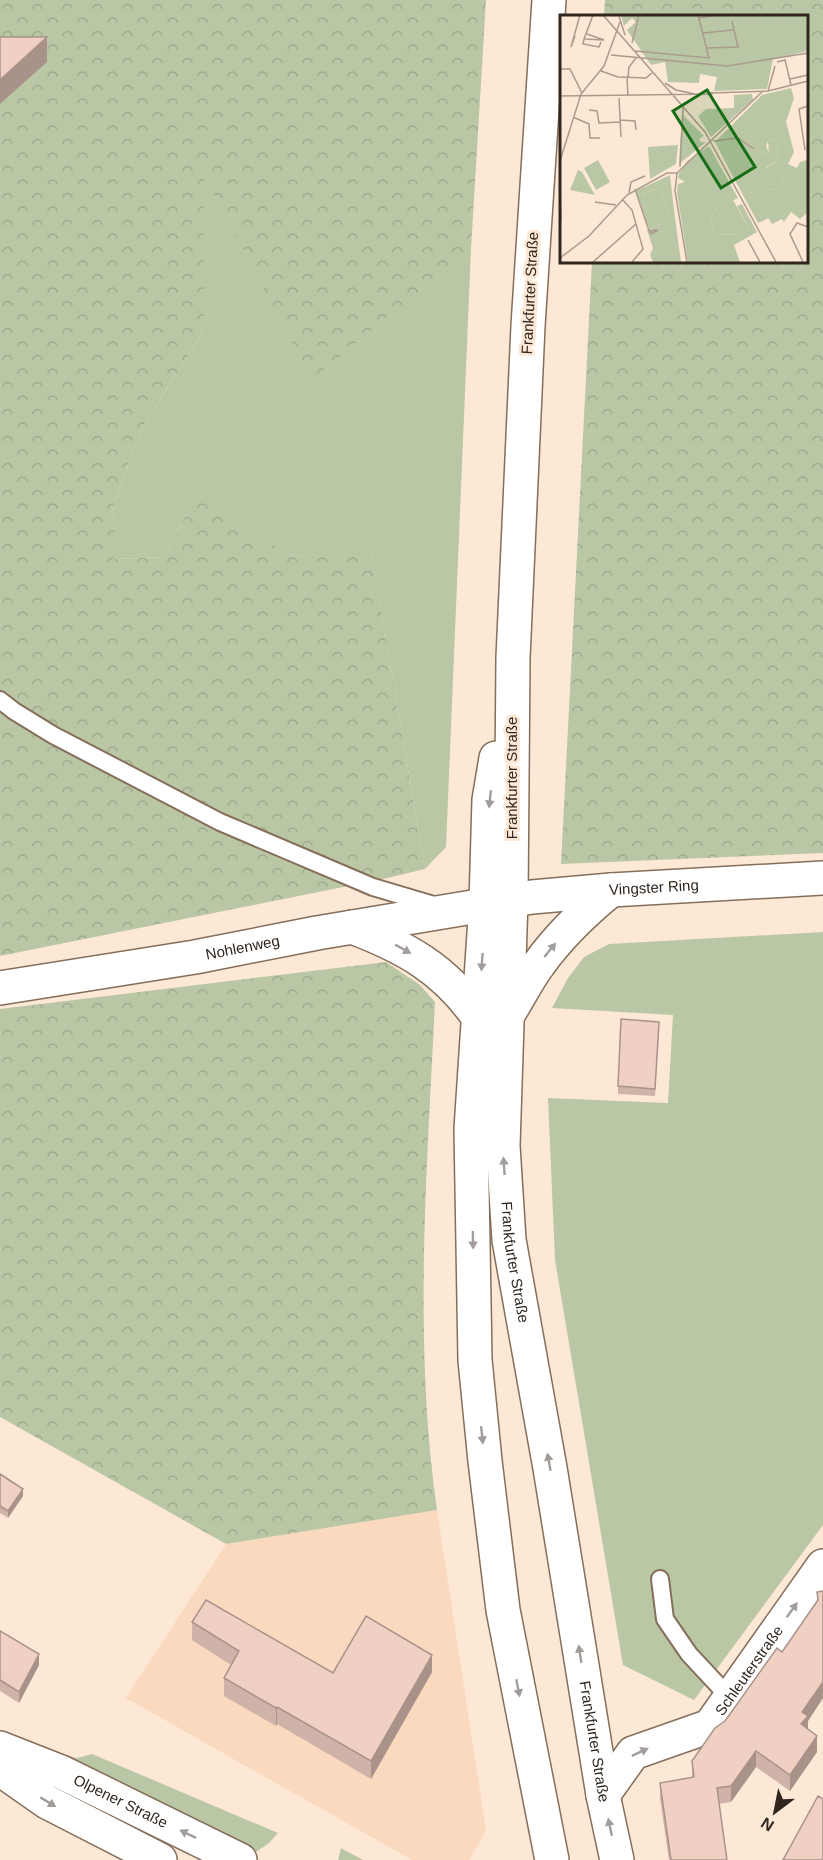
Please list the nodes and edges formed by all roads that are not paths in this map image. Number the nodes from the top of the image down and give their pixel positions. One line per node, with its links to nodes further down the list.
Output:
1 (549, 0): 5 (main road, Frankfurter Straße)
2 (0, 700): 6 (lane)
3 (823, 878): 4 (main road, Vingster Ring)
4 (611, 890): 5 (main road, Vingster Ring); 9 (main road, one-way to 4)
5 (498, 902): 6 (main road, Nohlenweg); 9 (main road, Frankfurter Straße)
6 (449, 910): 7 (main road, Nohlenweg)
7 (352, 927): 8 (main road, Nohlenweg); 9 (main road, one-way to 9)
8 (0, 988)
9 (493, 1016): 15 (main road, Frankfurter Straße, one-way to 9); 18 (main road, Frankfurter Straße, one-way to 18)
10 (823, 1566): 12 (main road, Schleuterstraße, one-way to 10)
11 (660, 1579): 12 (lane)
12 (730, 1698): 15 (main road, Schleuterstraße, one-way to 12)
13 (0, 1748): 17 (main road, Olpener Straße, one-way to 13)
14 (0, 1769): 16 (main road, one-way to 16)
15 (603, 1795): 19 (main road, Frankfurter Straße, one-way to 15)
16 (160, 1860)
17 (240, 1860)
18 (552, 1860)
19 (617, 1860)

